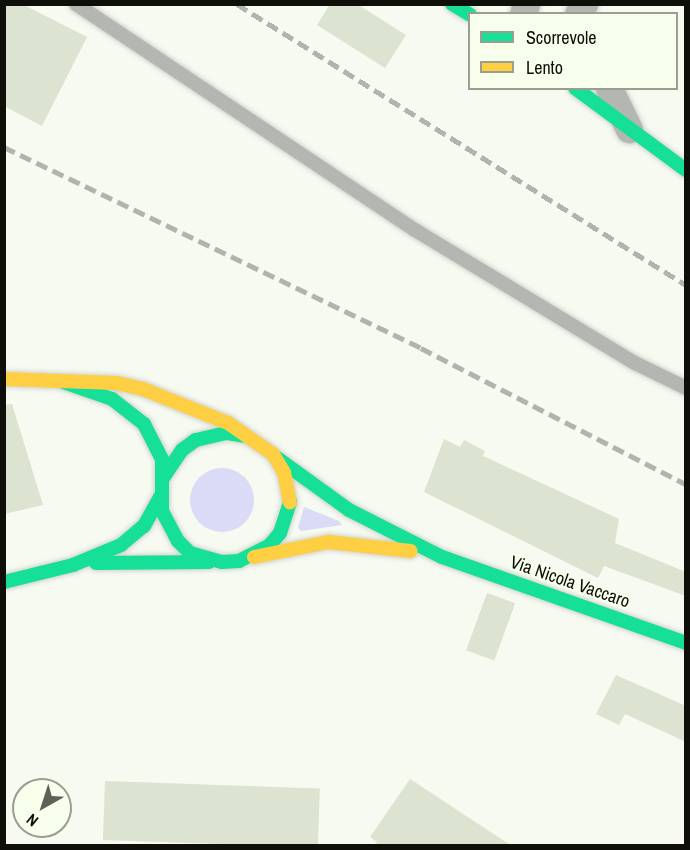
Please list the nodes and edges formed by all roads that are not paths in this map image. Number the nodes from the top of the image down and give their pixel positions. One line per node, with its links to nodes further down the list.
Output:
1 (76, 4): 10 (lane)
2 (452, 4): 3 (main road)
3 (468, 14)
4 (578, 90): 6 (main road)
5 (610, 90): 6 (street)
6 (629, 130): 7 (main road)
7 (686, 170)
8 (6, 378): 9 (main road)
9 (60, 381): 11 (main road); 13 (main road)
10 (686, 388)
11 (245, 436): 12 (main road); 13 (main road)
12 (273, 454): 15 (main road, Via Nicola Vaccaro); 16 (main road)
13 (163, 478): 14 (main road)
14 (161, 495): 17 (main road); 18 (main road)
15 (442, 557): 16 (main road, Via Nicola Vaccaro); 20 (main road, Via Nicola Vaccaro)
16 (239, 561): 17 (main road)
17 (222, 562): 18 (main road)
18 (73, 565): 19 (main road)
19 (4, 582)
20 (686, 643)

